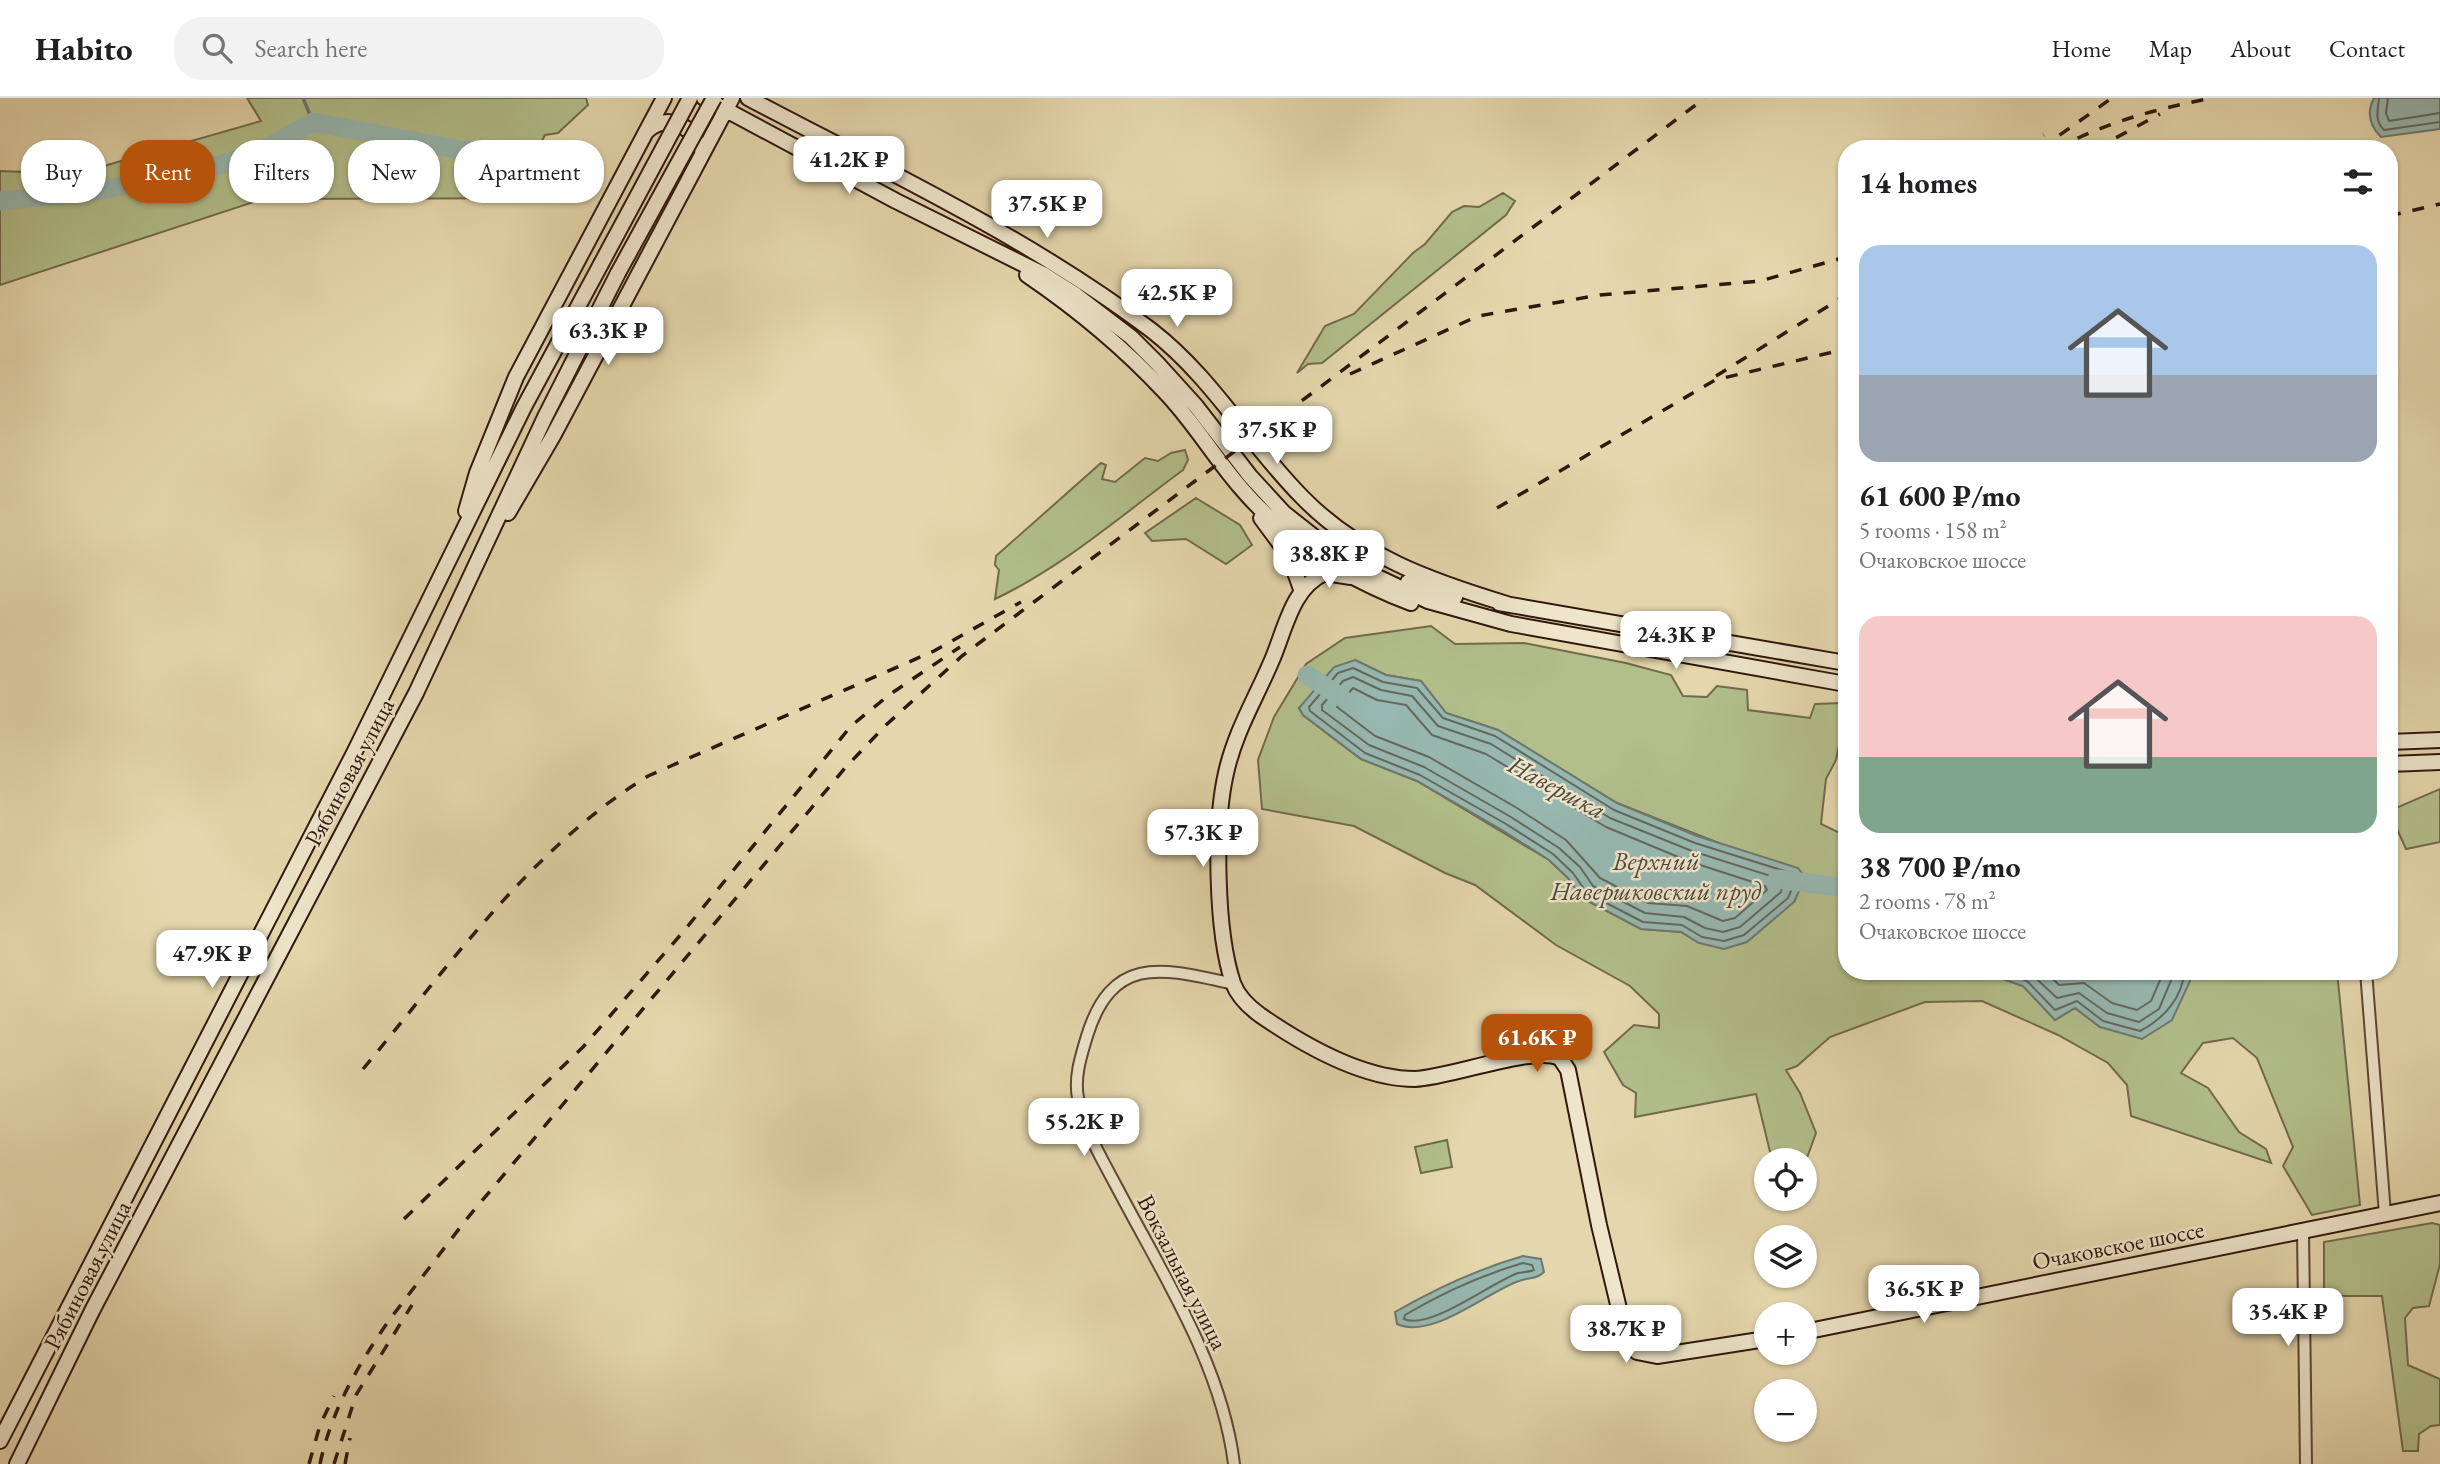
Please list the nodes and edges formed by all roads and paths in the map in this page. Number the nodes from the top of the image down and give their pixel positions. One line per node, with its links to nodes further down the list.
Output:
1 (664, 98): 7 (main road)
2 (690, 98): 12 (main road, Рябиновая улица, bridge)
3 (704, 98): 6 (main road)
4 (714, 98): 11 (main road, Рябиновая улица, bridge)
5 (748, 98): 16 (main road)
6 (729, 104): 8 (main road); 9 (main road)
7 (645, 133): 8 (main road); 12 (main road)
8 (696, 163): 11 (main road)
9 (932, 218): 10 (main road); 15 (main road)
10 (1224, 467): 13 (main road); 14 (main road)
11 (483, 549): 30 (main road, Рябиновая улица)
12 (453, 553): 29 (main road, Рябиновая улица)
13 (1351, 577): 14 (main road); 15 (main road)
14 (1301, 589): 23 (main road)
15 (1511, 624): 17 (main road)
16 (1838, 662)
17 (1838, 683)
18 (2440, 740): 19 (main road)
19 (2398, 742)
20 (2440, 762): 21 (main road)
21 (2398, 764)
22 (2367, 980): 25 (street)
23 (1234, 984): 28 (main road); 31 (street, Вокзальная улица)
24 (2440, 1203): 25 (main road, Очаковское шоссе)
25 (2385, 1214): 26 (main road, Очаковское шоссе)
26 (2303, 1231): 27 (main road, Очаковское шоссе); 32 (street)
27 (1817, 1329)
28 (1754, 1341)
29 (0, 1441)
30 (17, 1464)
31 (1234, 1464)
32 (2306, 1464)

